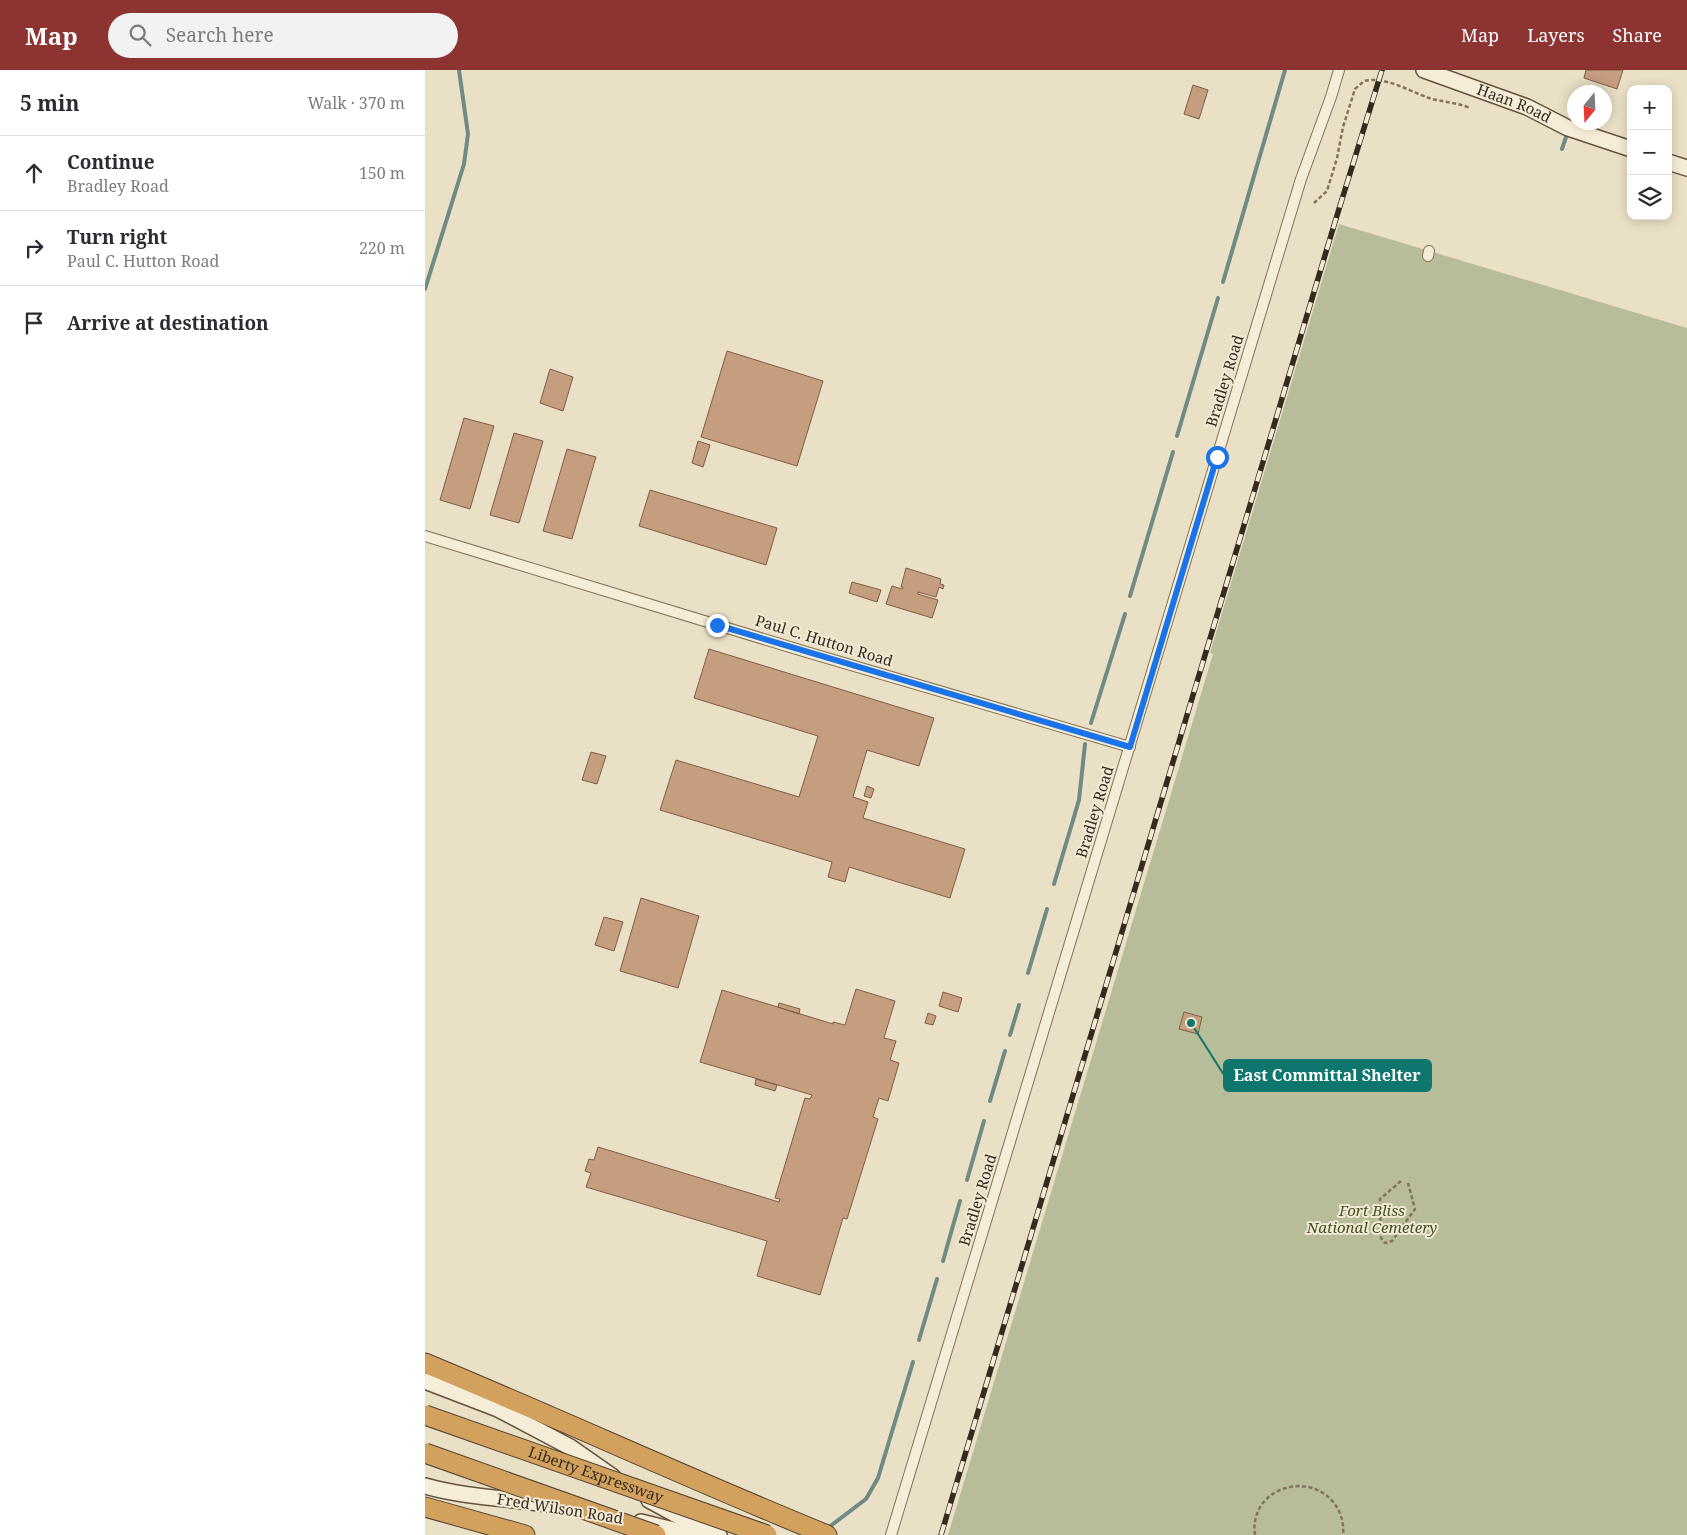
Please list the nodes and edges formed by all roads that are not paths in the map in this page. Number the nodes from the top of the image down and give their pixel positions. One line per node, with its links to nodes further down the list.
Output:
1 (1339, 70): 7 (street, Bradley Road)
2 (1424, 70): 3 (main road, Haan Road)
3 (1627, 148)
4 (1672, 163): 5 (main road)
5 (1687, 168)
6 (425, 536): 7 (street, Paul C. Hutton Road)
7 (1130, 747): 20 (street, Bradley Road)
8 (425, 1364): 19 (highway)
9 (425, 1381): 17 (main road, Fred Wilson Road)
10 (425, 1415): 18 (highway, Liberty Expressway, bridge)
11 (425, 1453): 15 (highway, bridge)
12 (425, 1486): 16 (main road, Fred Wilson Road)
13 (425, 1507): 14 (highway)
14 (525, 1535)
15 (656, 1535)
16 (694, 1535)
17 (719, 1535)
18 (767, 1535)
19 (827, 1535)
20 (891, 1535)

